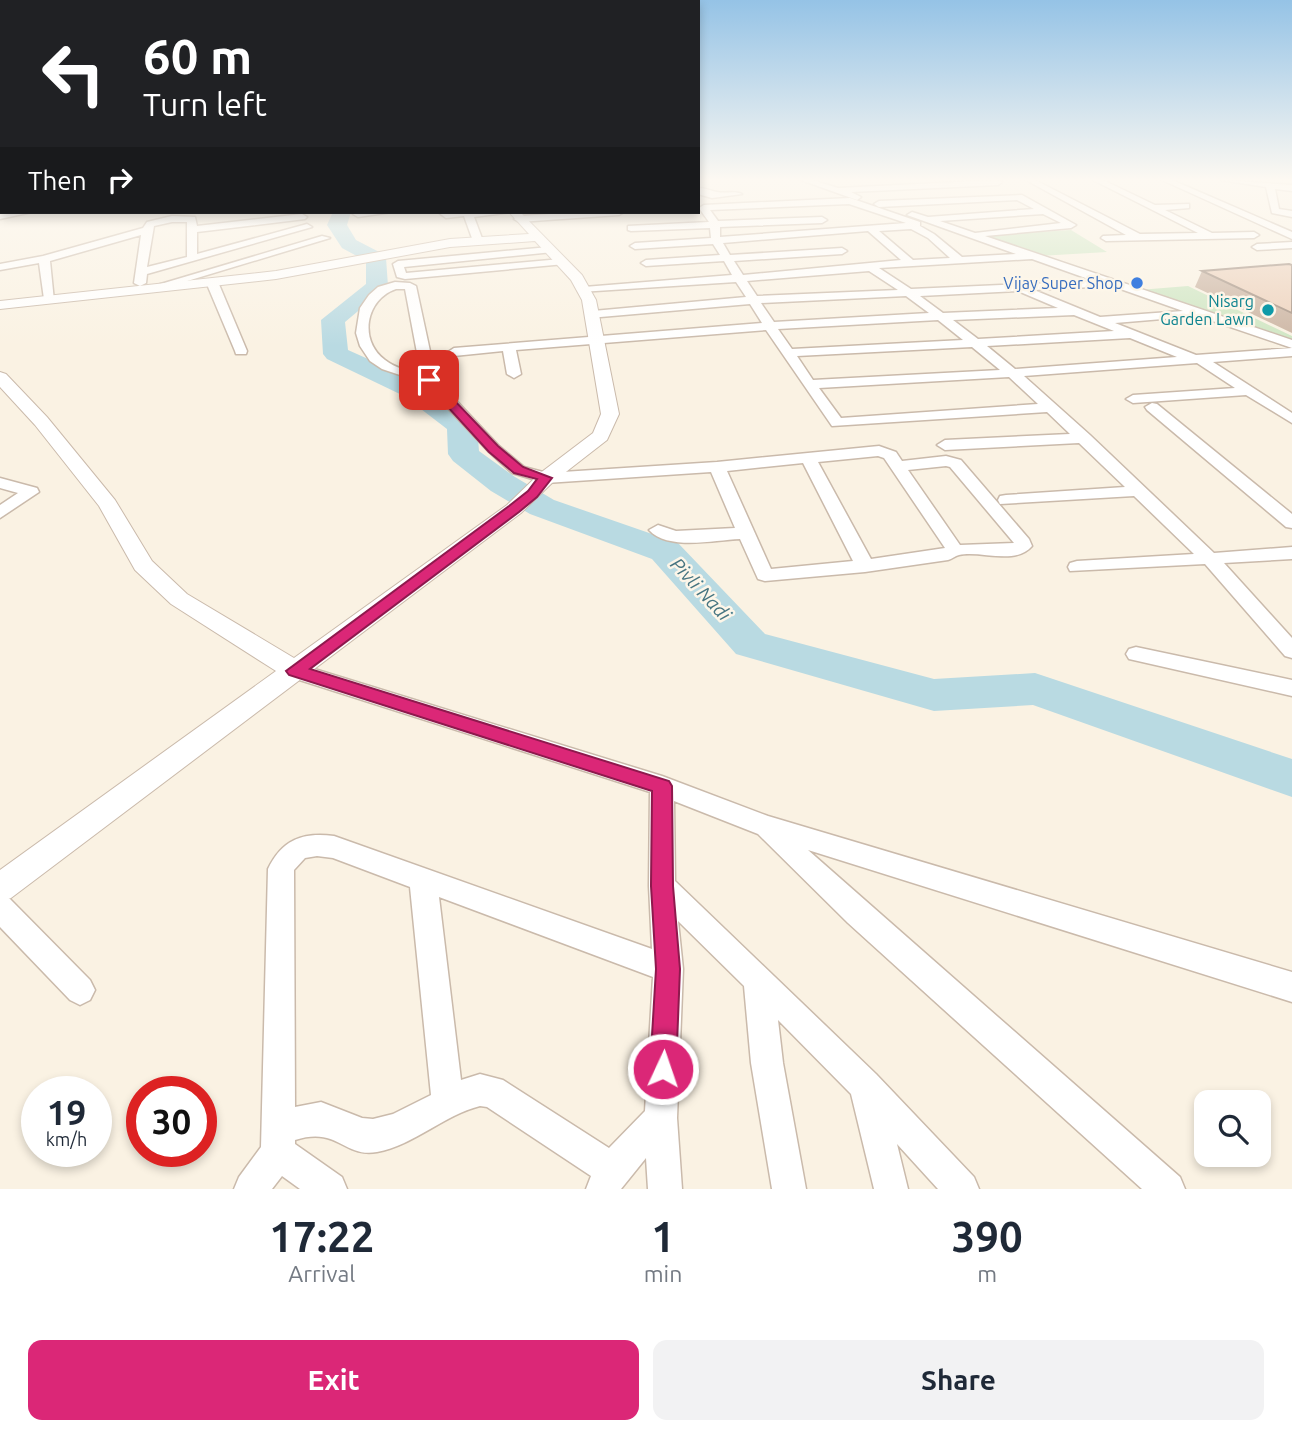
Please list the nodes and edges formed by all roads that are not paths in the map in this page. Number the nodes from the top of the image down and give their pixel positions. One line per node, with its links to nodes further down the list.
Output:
1 (194, 235): 30 (street)
2 (238, 235): 21 (street)
3 (266, 235): 21 (street)
4 (478, 235): 20 (street)
5 (715, 235): 19 (street)
6 (770, 235): 19 (street)
7 (828, 235): 26 (street)
8 (878, 235): 33 (street)
9 (931, 235): 31 (street)
10 (972, 235): 28 (street)
11 (1135, 235): 16 (street)
12 (1232, 235): 14 (street)
13 (146, 236): 35 (street); 38 (street)
14 (1209, 236): 16 (street)
15 (536, 237): 20 (street); 25 (street)
16 (1138, 237): 18 (street)
17 (325, 238): 27 (street)
18 (1106, 238)
19 (715, 239): 23 (street); 29 (street)
20 (478, 241): 40 (street)
21 (239, 245): 27 (street); 30 (street)
22 (1292, 245): 24 (street)
23 (635, 246)
24 (1257, 247)
25 (549, 250): 32 (street); 32 (street)
26 (842, 251): 29 (street); 37 (street)
27 (264, 255): 42 (street)
28 (1034, 256): 31 (street); 41 (street)
29 (728, 257): 34 (street); 39 (street)
30 (192, 258): 38 (street)
31 (958, 259): 33 (street)
32 (561, 262): 45 (street)
33 (909, 262): 37 (street)
34 (646, 263)
35 (46, 264): 36 (street); 47 (street)
36 (0, 267)
37 (870, 268): 39 (street); 46 (street)
38 (142, 272): 43 (street)
39 (741, 278): 45 (street); 48 (street)
40 (212, 282): 42 (street); 61 (street)
41 (1114, 284): 44 (street); 51 (street)
42 (160, 286): 43 (street)
43 (140, 288): 47 (street)
44 (1022, 289): 46 (street); 50 (street)
45 (584, 290): 52 (street)
46 (908, 292): 48 (street); 53 (street)
47 (50, 299): 49 (street)
48 (752, 300): 52 (street); 55 (street)
49 (0, 304)
50 (1075, 311): 53 (street); 54 (street)
51 (1201, 313): 54 (street); 59 (street)
52 (593, 315): 57 (street)
53 (940, 316): 55 (street); 58 (street)
54 (1097, 320): 56 (street)
55 (772, 326): 57 (street); 64 (street)
56 (1132, 334): 58 (street); 65 (street)
57 (594, 338): 60 (street); 82 (street)
58 (974, 341): 64 (street); 67 (street)
59 (1292, 344)
60 (509, 346): 62 (street); 68 (street)
61 (241, 351)
62 (454, 352)
63 (1292, 352): 65 (street)
64 (789, 353): 71 (street)
65 (1201, 361): 66 (street); 67 (street); 72 (street)
66 (1098, 372)
67 (1014, 373): 71 (street); 74 (street)
68 (514, 374)
69 (0, 377): 97 (street)
70 (429, 380): 70 (street); 82 (street)
71 (809, 384): 74 (street)
72 (1249, 391): 73 (street); 76 (street)
73 (1133, 399)
74 (1050, 407): 77 (street)
75 (1152, 407): 87 (street)
76 (1292, 419)
77 (1085, 438): 78 (street); 84 (street)
78 (945, 445)
79 (808, 458): 80 (street); 81 (street); 93 (street)
80 (897, 466): 90 (street); 90 (street)
81 (717, 467): 82 (street); 89 (street)
82 (546, 478): 97 (street)
83 (0, 482): 86 (street)
84 (1141, 491): 85 (street); 92 (street)
85 (1006, 499)
86 (0, 513)
87 (1292, 523)
88 (658, 530): 89 (street)
89 (746, 533): 93 (street)
90 (955, 550): 93 (street)
91 (1292, 553): 92 (street)
92 (1210, 560): 94 (street); 95 (street)
93 (865, 566)
94 (1077, 567)
95 (1292, 652)
96 (1136, 654): 98 (street)
97 (295, 671): 99 (street); 103 (street)
98 (1292, 688)
99 (662, 786): 100 (street); 102 (street)
100 (765, 827): 107 (street); 120 (street)
101 (423, 880): 105 (street); 110 (street); 112 (street)
102 (662, 886): 105 (street); 106 (street)
103 (0, 888)
104 (0, 908): 108 (street)
105 (668, 969): 111 (street)
106 (758, 979): 109 (street); 117 (street)
107 (1292, 987)
108 (80, 990)
109 (864, 1085): 118 (street); 119 (street)
110 (448, 1103): 112 (street); 113 (street)
111 (661, 1118): 113 (street); 116 (street)
112 (279, 1141): 114 (street); 115 (street)
113 (607, 1179)
114 (251, 1189)
115 (330, 1189)
116 (664, 1189)
117 (789, 1189)
118 (891, 1189)
119 (962, 1189)
120 (1168, 1189)

